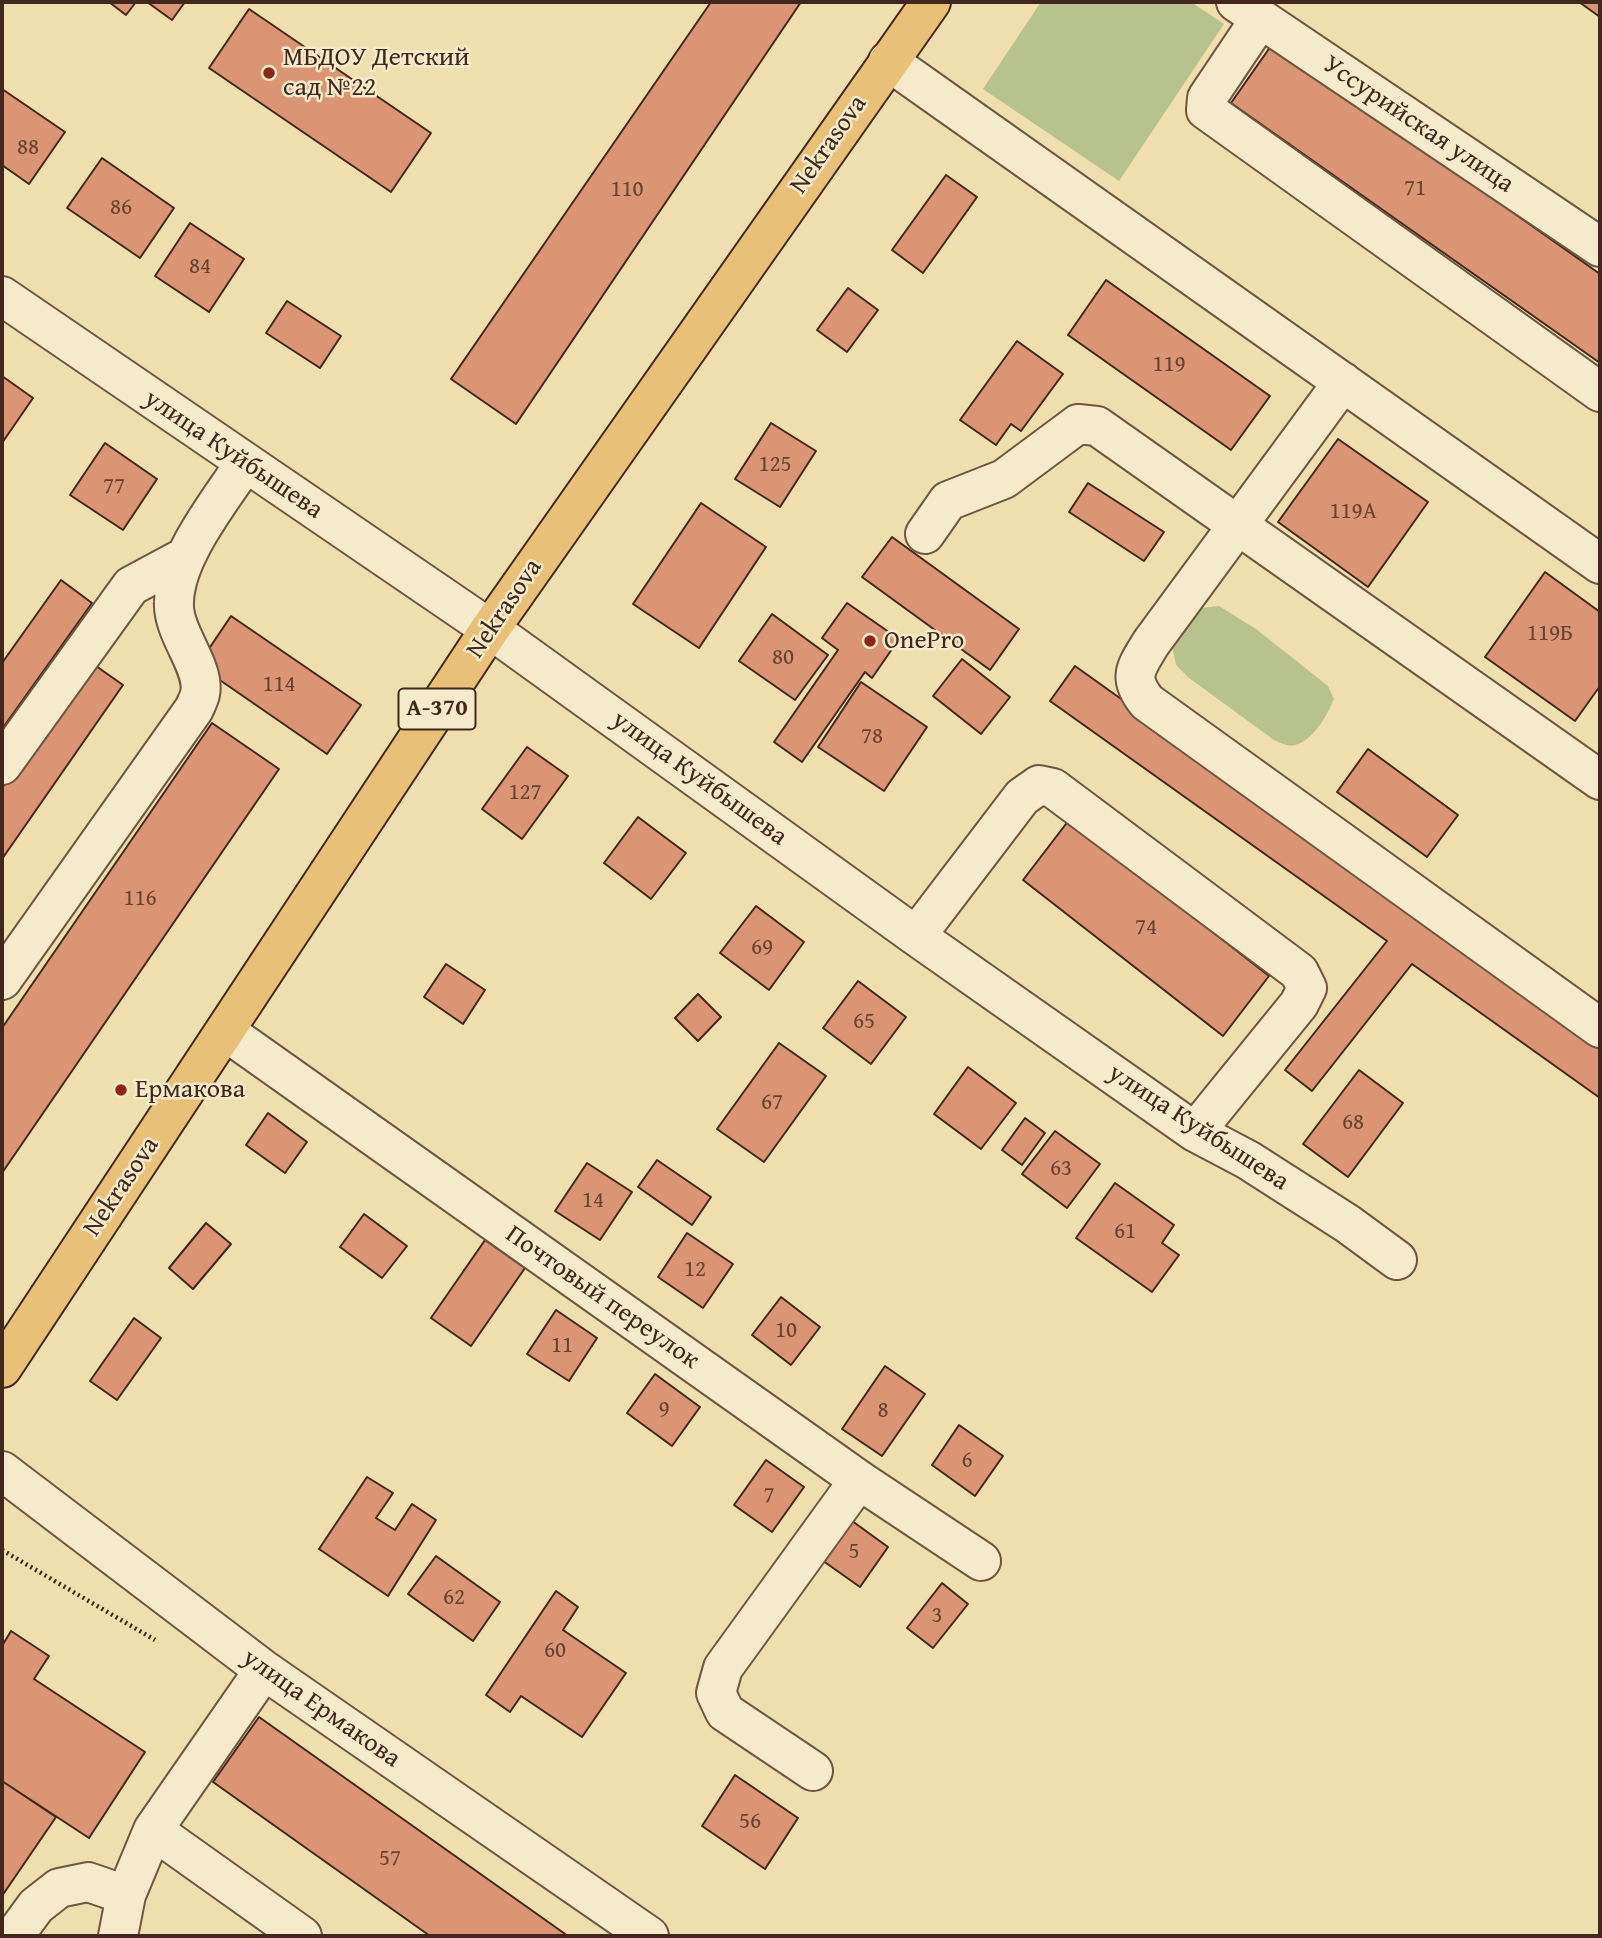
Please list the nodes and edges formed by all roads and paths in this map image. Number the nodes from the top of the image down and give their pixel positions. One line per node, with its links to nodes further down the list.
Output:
1 (930, 2): 3 (main road, Nekrasova / А-370)
2 (1248, 10): 4 (street, Уссурийская улица); 7 (street)
3 (888, 61): 6 (street); 13 (main road, Nekrasova / А-370)
4 (1600, 247)
5 (2, 296): 8 (street, улица Куйбышева)
6 (1343, 383): 9 (street); 12 (street)
7 (1600, 392)
8 (245, 463): 11 (street); 13 (street, улица Куйбышева)
9 (1238, 525): 10 (street); 15 (street); 18 (street)
10 (925, 534)
11 (184, 557): 14 (street); 17 (street)
12 (1600, 564)
13 (490, 629): 16 (street, улица Куйбышева); 19 (main road, Nekrasova / А-370)
14 (2, 765)
15 (1600, 780)
16 (916, 936): 20 (street, улица Куйбышева); 20 (street)
17 (2, 980)
18 (1600, 1028)
19 (225, 1031): 22 (main road, Nekrasova / А-370); 24 (street, Почтовый переулок)
20 (1195, 1132): 21 (street, улица Куйбышева)
21 (1396, 1260)
22 (2, 1367)
23 (2, 1471): 26 (street, улица Ермакова)
24 (859, 1480): 25 (street, Почтовый переулок); 27 (street)
25 (981, 1561)
26 (264, 1670): 28 (street); 33 (street, улица Ермакова)
27 (813, 1771)
28 (153, 1830): 29 (street); 32 (street)
29 (127, 1895): 30 (street); 31 (street)
30 (14, 1936)
31 (118, 1936)
32 (302, 1936)
33 (649, 1936)

